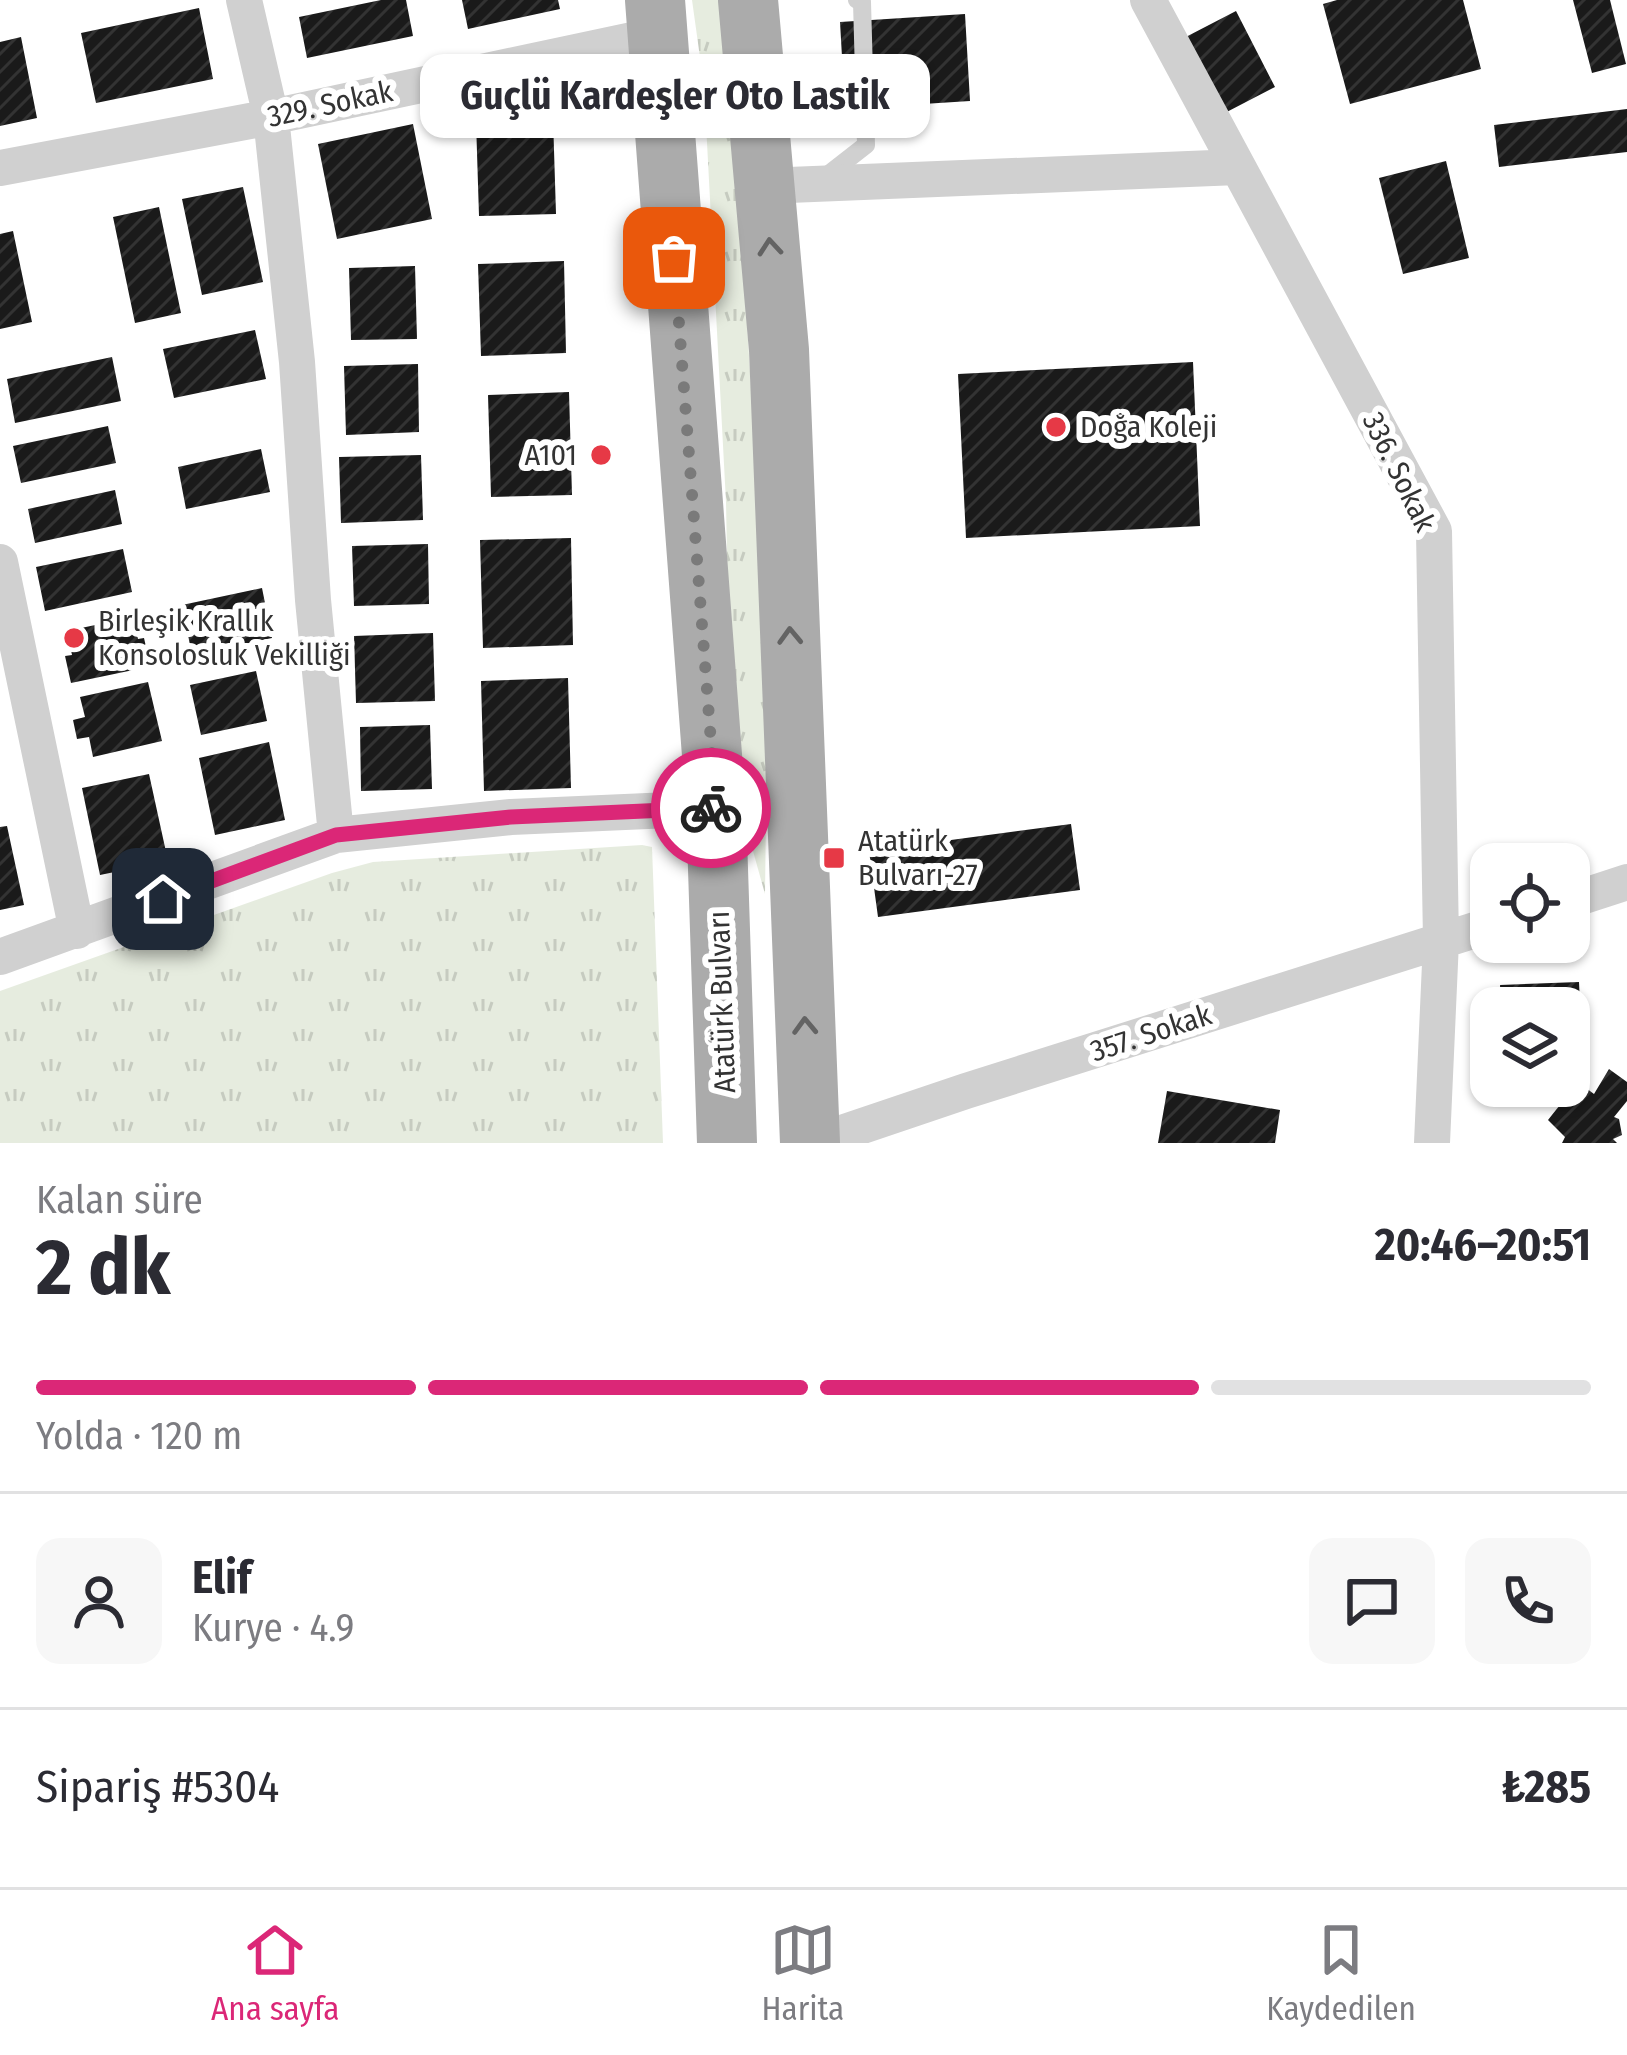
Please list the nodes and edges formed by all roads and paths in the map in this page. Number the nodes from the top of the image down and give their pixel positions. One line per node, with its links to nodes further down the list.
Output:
1 (244, 0): 6 (street)
2 (748, 0): 9 (main road)
3 (857, 0): 9 (lane)
4 (1148, 0): 7 (street, 336. Sokak)
5 (657, 17): 6 (street, 329. Sokak); 11 (main road, Atatürk Bulvarı)
6 (272, 117): 8 (street, 329. Sokak); 12 (street)
7 (1238, 167): 9 (street); 17 (street, 336. Sokak)
8 (0, 168)
9 (791, 185): 21 (main road, one-way to 9)
10 (0, 562): 15 (street)
11 (716, 808): 12 (street); 19 (main road, Atatürk Bulvarı); 20 (main road)
12 (336, 835): 15 (street)
13 (1627, 882): 14 (street)
14 (1590, 894)
15 (76, 931): 18 (street)
16 (1470, 932): 17 (street, 357. Sokak)
17 (1442, 941): 21 (street, 357. Sokak); 22 (street, 336. Sokak)
18 (0, 957)
19 (727, 1143)
20 (770, 1143)
21 (811, 1143)
22 (1432, 1143)

